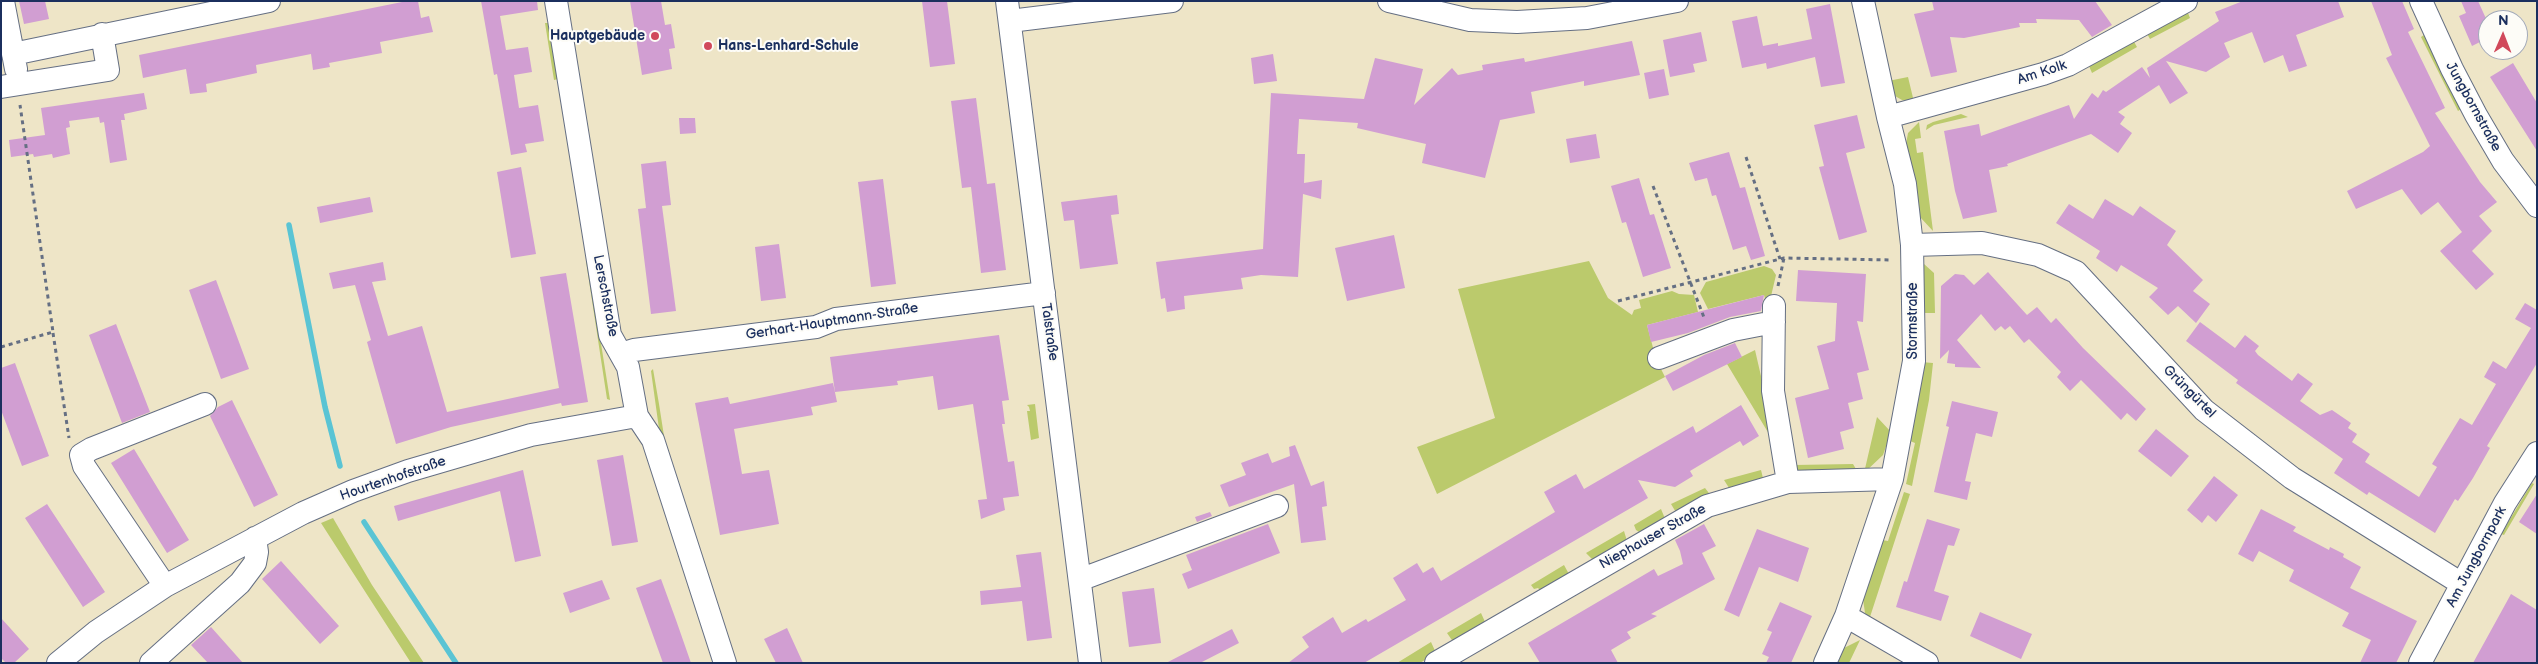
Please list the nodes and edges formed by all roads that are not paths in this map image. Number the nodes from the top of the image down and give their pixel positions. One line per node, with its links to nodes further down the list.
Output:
1 (3, 1): 15 (street)
2 (269, 1): 14 (street)
3 (556, 1): 21 (street, Lerschstraße)
4 (1172, 1): 10 (street)
5 (1390, 1): 11 (street)
6 (1677, 1): 12 (street)
7 (1863, 1): 17 (street, Stormstraße)
8 (2186, 1): 17 (street, Am Kolk)
9 (2421, 1): 18 (street, Jungbornstraße)
10 (1124, 4): 13 (street)
11 (1454, 9): 12 (street)
12 (1585, 10)
13 (1008, 11): 20 (street, Talstraße)
14 (102, 34): 15 (street); 16 (street)
15 (14, 54): 16 (street)
16 (10, 86)
17 (1888, 117): 19 (street, Stormstraße)
18 (2537, 206)
19 (1912, 253): 26 (street, Stormstraße); 31 (street, Grüngürtel)
20 (1044, 293): 21 (street, Gerhart-Hauptmann-Straße); 30 (street, Talstraße)
21 (621, 354): 24 (street, Lerschstraße)
22 (1659, 358): 27 (street)
23 (205, 404): 32 (street)
24 (637, 416): 29 (street, Hourtenhofstraße); 36 (street, Lerschstraße)
25 (2537, 453): 31 (street, Am Jungbornpark)
26 (1892, 479): 27 (street, Niephauser Straße); 33 (street, Stormstraße)
27 (1788, 482): 38 (street, Niephauser Straße)
28 (1277, 506): 30 (street)
29 (254, 538): 32 (street, Hourtenhofstraße); 35 (street)
30 (1082, 579): 37 (street, Talstraße)
31 (2462, 584): 41 (street, Am Jungbornpark)
32 (165, 586): 34 (street, Hourtenhofstraße)
33 (1846, 616): 39 (street, Stormstraße); 40 (street)
34 (58, 663)
35 (151, 663)
36 (725, 663)
37 (1090, 663)
38 (1436, 663)
39 (1825, 663)
40 (1927, 663)
41 (2420, 663)

